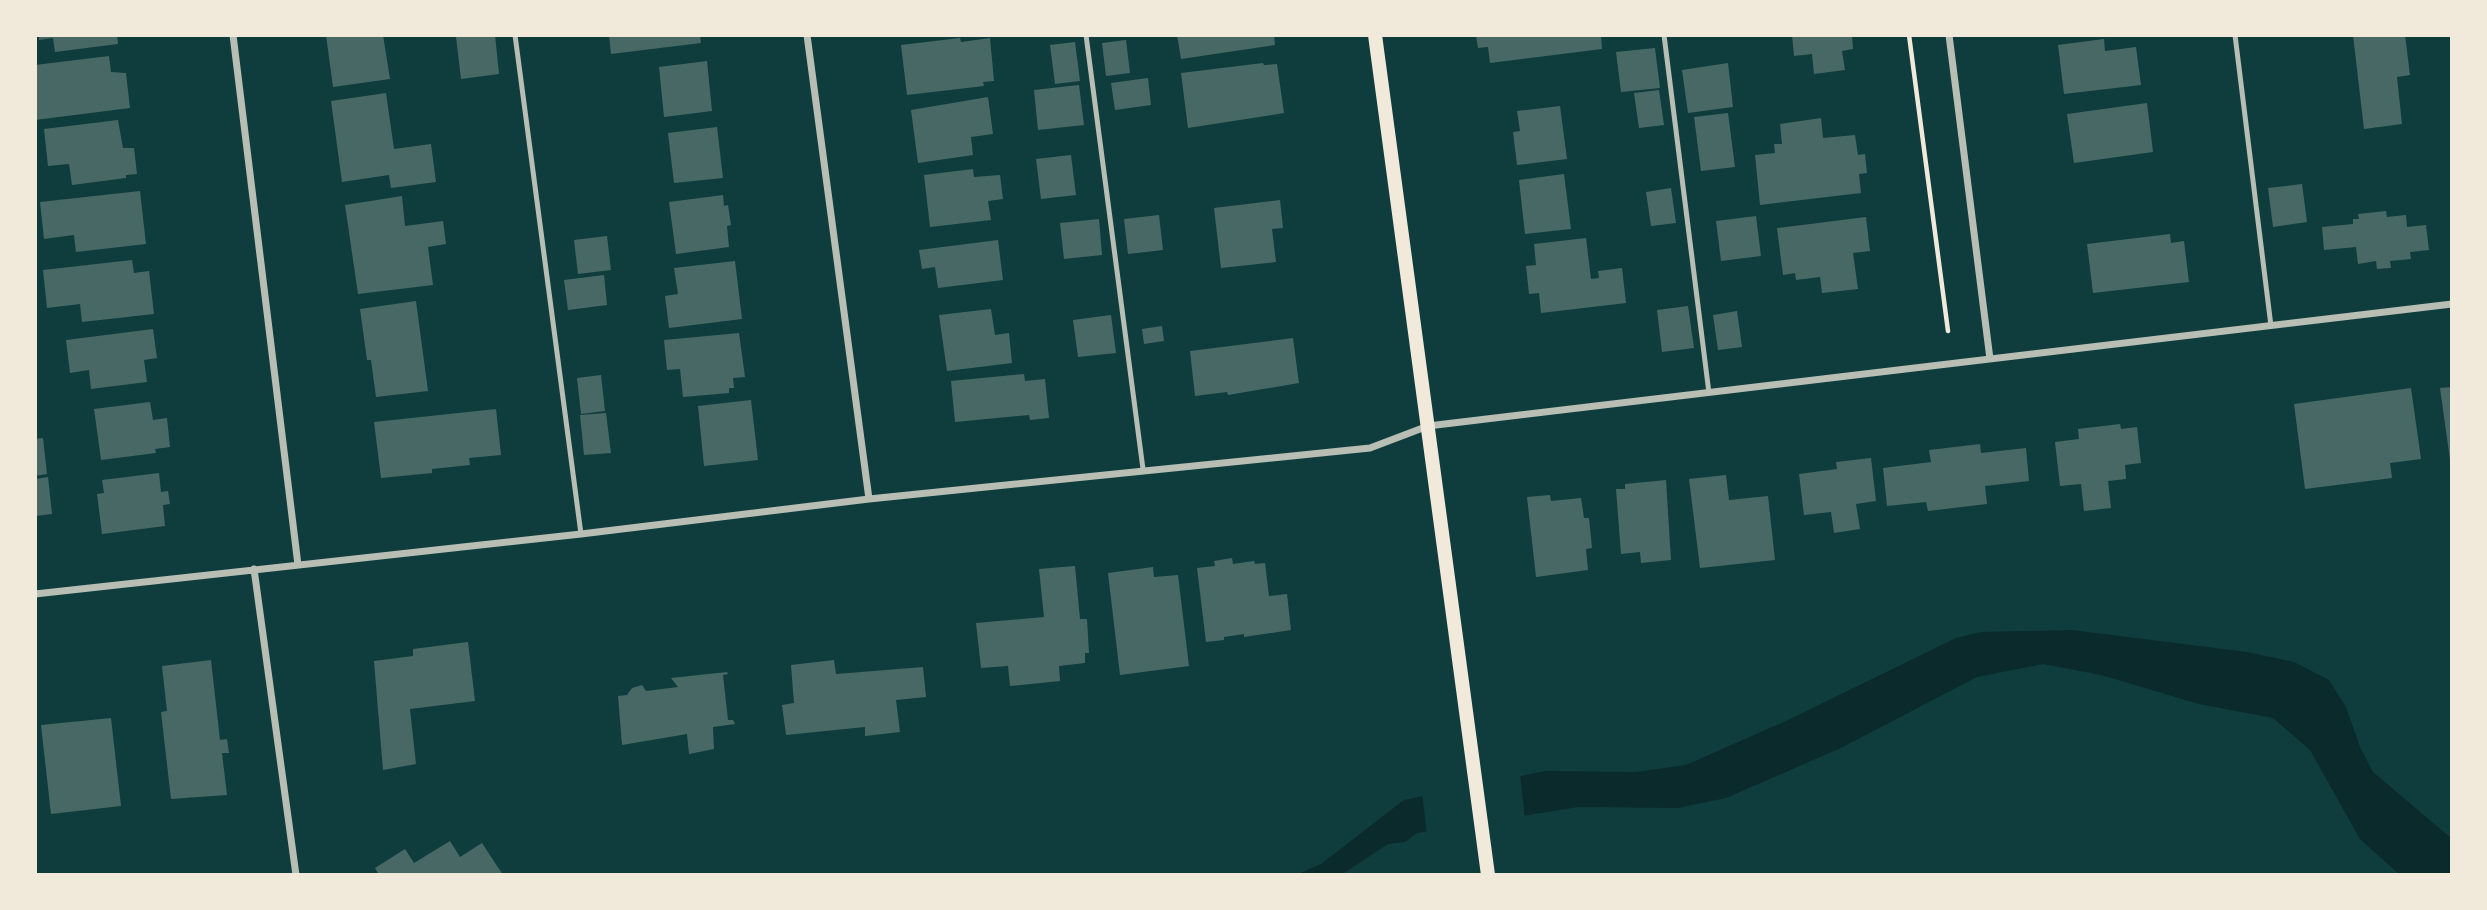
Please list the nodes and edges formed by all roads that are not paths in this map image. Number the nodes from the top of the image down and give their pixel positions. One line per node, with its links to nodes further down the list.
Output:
1 (233, 35): 17 (street)
2 (515, 35): 16 (lane)
3 (807, 35): 15 (street)
4 (1086, 35): 14 (lane)
5 (1376, 35): 13 (main road)
6 (1664, 35): 12 (lane)
7 (1949, 35): 11 (street)
8 (2235, 35): 10 (lane)
9 (2452, 304): 10 (street)
10 (2271, 326): 11 (street)
11 (1990, 359): 12 (street)
12 (1709, 393): 13 (street)
13 (1428, 426): 14 (street); 21 (main road)
14 (1143, 469): 15 (street)
15 (869, 499): 16 (street)
16 (581, 534): 17 (street)
17 (298, 565): 18 (street)
18 (254, 569): 19 (street); 20 (street)
19 (35, 594)
20 (296, 875)
21 (1488, 875)

